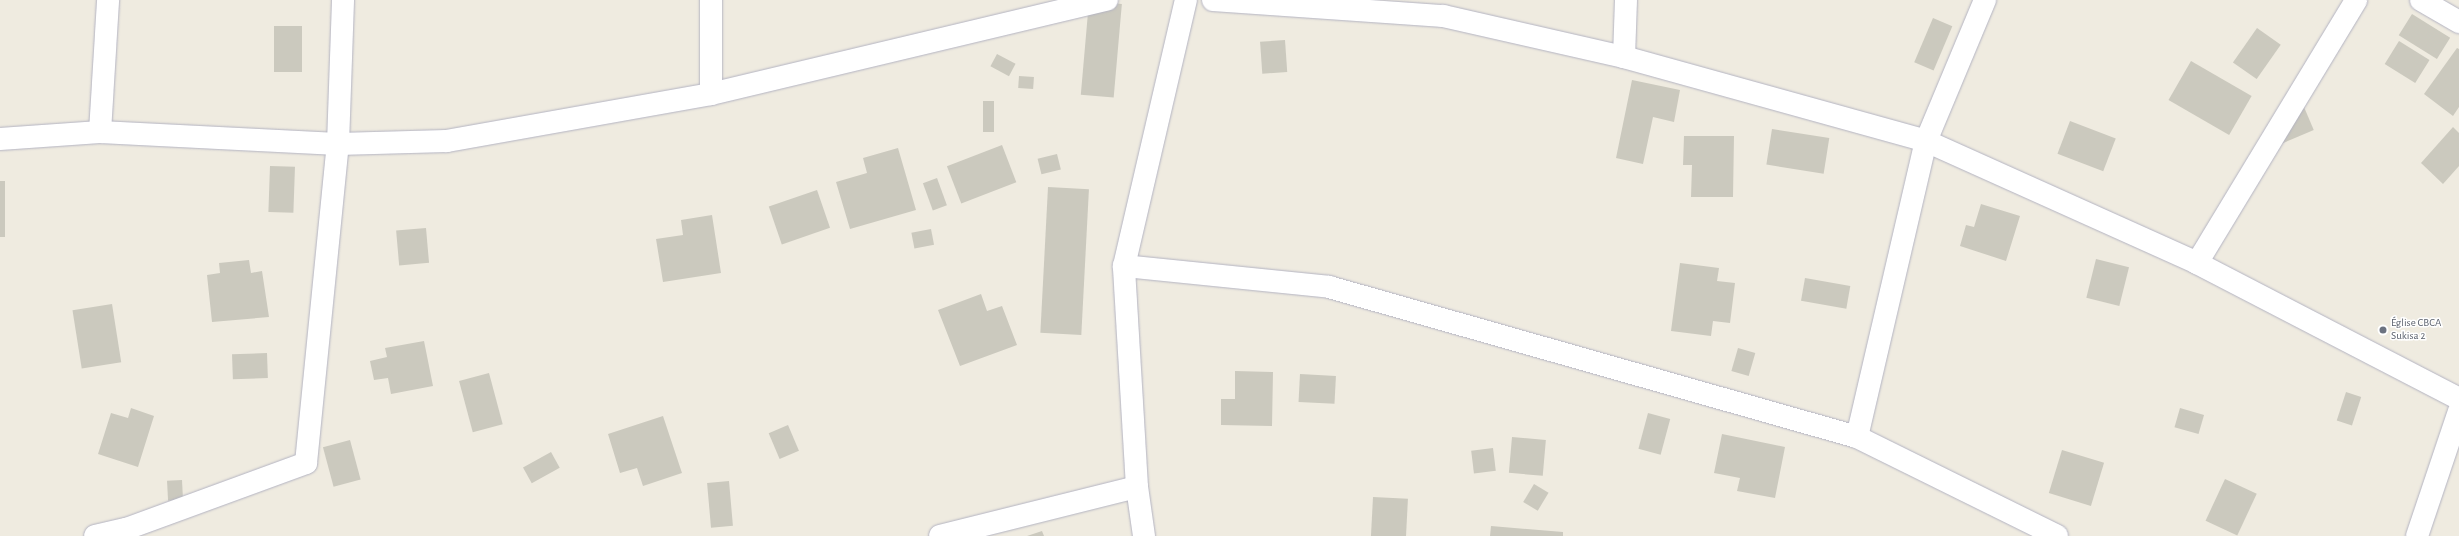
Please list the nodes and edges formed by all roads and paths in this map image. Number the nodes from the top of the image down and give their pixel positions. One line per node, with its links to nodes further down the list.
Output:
1 (108, 0): 14 (street)
2 (343, 0): 17 (street)
3 (711, 0): 13 (street)
4 (1107, 0): 13 (street)
5 (1186, 0): 19 (street)
6 (1213, 0): 12 (street)
7 (1626, 0): 12 (street)
8 (1985, 0): 16 (street)
9 (2356, 0): 18 (street)
10 (2421, 0): 11 (street)
11 (2459, 22)
12 (1624, 57): 16 (street)
13 (711, 94): 17 (street)
14 (100, 132): 15 (street); 17 (street)
15 (0, 139)
16 (1926, 141): 18 (street); 22 (street)
17 (338, 144): 24 (street)
18 (2197, 263): 20 (street)
19 (1124, 266): 22 (street); 23 (street)
20 (2459, 399)
21 (2459, 411): 28 (street)
22 (1857, 437): 27 (street)
23 (1136, 487): 25 (street); 26 (street)
24 (95, 536)
25 (940, 536)
26 (1144, 536)
27 (2057, 536)
28 (2417, 536)

